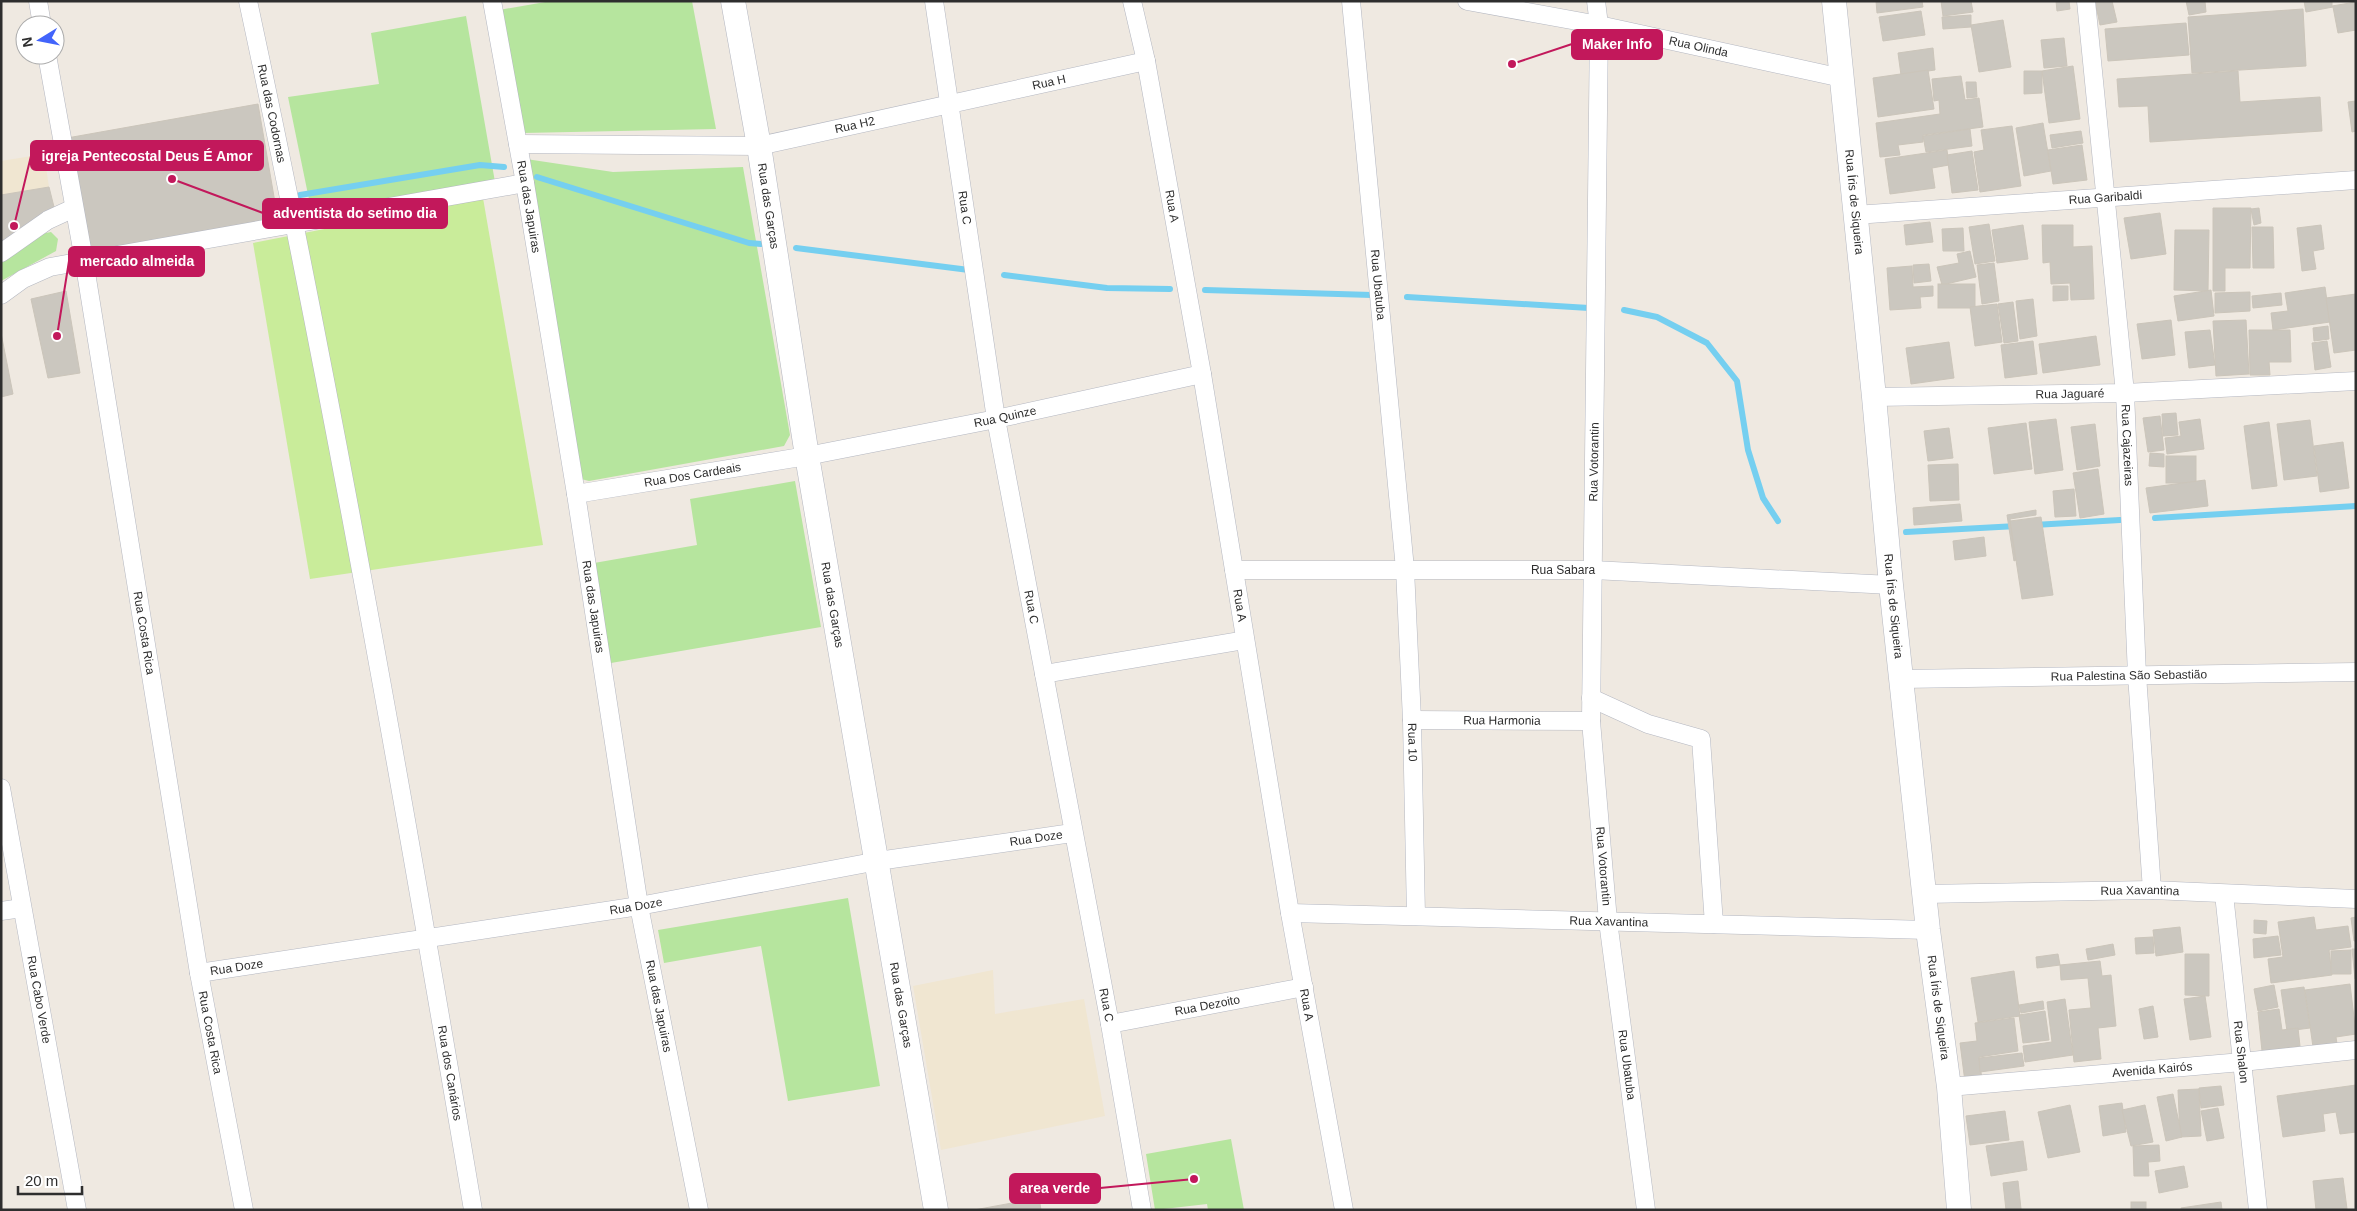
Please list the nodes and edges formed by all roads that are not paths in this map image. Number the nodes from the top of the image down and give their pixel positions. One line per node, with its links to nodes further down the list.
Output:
1 (38, 1): 12 (street)
2 (248, 1): 25 (street, Rua das Codornas)
3 (492, 1): 18 (street, Rua das Japuiras)
4 (733, 1): 19 (street, Rua das Garças)
5 (934, 1): 17 (street, Rua C)
6 (1132, 1): 14 (street, Rua A)
7 (1351, 1): 36 (street, Rua Ubatuba)
8 (1467, 1): 13 (street, Rua Olinda)
9 (1596, 1): 13 (street, Rua Votorantin)
10 (1834, 1): 16 (street, Rua Íris de Siqueira)
11 (2086, 1): 22 (street, Rua Cajazeiras)
12 (40, 15)
13 (1599, 24): 16 (street, Rua Olinda); 38 (street, Rua Votorantin)
14 (1146, 61): 17 (street, Rua H); 29 (street, Rua A)
15 (50, 65): 23 (street, Rua Costa Rica)
16 (1842, 78): 24 (street, Rua Íris de Siqueira)
17 (950, 105): 19 (street, Rua H2); 33 (street, Rua C)
18 (518, 144): 19 (street, Rua H2); 21 (street, Rua das Japuiras)
19 (760, 146): 34 (street, Rua das Garças)
20 (2356, 180): 22 (street, Rua Garibaldi)
21 (525, 183): 25 (street); 35 (street, Rua das Japuiras)
22 (2106, 198): 24 (street, Rua Garibaldi); 31 (street, Rua Cajazeiras)
23 (74, 208): 26 (street); 27 (street, Rua Costa Rica)
24 (1855, 215): 32 (street, Rua Íris de Siqueira)
25 (296, 225): 27 (street); 63 (street, Rua das Codornas)
26 (1, 254)
27 (84, 260): 28 (street); 64 (street, Rua Costa Rica)
28 (1, 295)
29 (1202, 374): 33 (street, Rua Quinze); 37 (street, Rua A)
30 (2356, 381): 31 (street, Rua Jaguaré)
31 (2125, 393): 32 (street, Rua Jaguaré); 43 (street, Rua Cajazeiras)
32 (1874, 396): 39 (street, Rua Íris de Siqueira)
33 (996, 419): 34 (street, Rua Quinze); 42 (street, Rua C)
34 (807, 456): 35 (street, Rua Dos Cardeais); 50 (street, Rua das Garças)
35 (576, 494): 55 (street, Rua das Japuiras)
36 (1405, 568): 37 (street, Rua Sabara); 38 (street, Rua Sabara); 46 (street, Rua 10)
37 (1234, 570): 40 (street, Rua A)
38 (1593, 570): 39 (street, Rua Sabara); 45 (street, Rua Votorantin)
39 (1891, 585): 44 (street, Rua Íris de Siqueira)
40 (1244, 640): 42 (street); 58 (street, Rua A)
41 (2356, 672): 43 (street, Rua Palestina São Sebastião)
42 (1044, 674): 49 (street, Rua C)
43 (2137, 675): 44 (street, Rua Palestina São Sebastião); 51 (street, Rua Cajazeiras)
44 (1901, 679): 52 (street, Rua Íris de Siqueira)
45 (1591, 698): 47 (street, Rua Votorantin); 61 (street)
46 (1412, 720): 47 (street, Rua Harmonia); 59 (street, Rua 10)
47 (1591, 721): 60 (street, Rua Votorantin)
48 (1, 788): 56 (street, Rua Cabo Verde)
49 (1072, 832): 50 (street, Rua Doze); 66 (street, Rua C)
50 (878, 861): 55 (street, Rua Doze); 74 (street, Rua das Garças)
51 (2152, 890): 52 (street, Rua Xavantina); 53 (street, Rua Xavantina)
52 (1924, 894): 62 (street, Rua Íris de Siqueira)
53 (2224, 894): 54 (street, Rua Xavantina); 68 (street, Rua Shalon)
54 (2356, 899)
55 (639, 906): 63 (street, Rua Doze); 73 (street, Rua das Japuiras)
56 (22, 908): 57 (street); 70 (street, Rua Cabo Verde)
57 (1, 911)
58 (1290, 913): 59 (street, Rua Xavantina); 65 (street, Rua A)
59 (1416, 916): 60 (street, Rua Xavantina)
60 (1608, 922): 61 (street, Rua Xavantina); 77 (street, Rua Ubatuba)
61 (1714, 924): 62 (street, Rua Xavantina)
62 (1928, 930): 69 (street, Rua Íris de Siqueira)
63 (427, 937): 64 (street, Rua Doze); 72 (street, Rua dos Canários)
64 (199, 973): 71 (street, Rua Costa Rica)
65 (1304, 987): 66 (street, Rua Dezoito); 76 (street, Rua A)
66 (1110, 1024): 75 (street, Rua C)
67 (2356, 1050): 68 (street, Avenida Kairós)
68 (2242, 1062): 69 (street, Avenida Kairós); 79 (street, Rua Shalon)
69 (1949, 1087): 78 (street, Rua Íris de Siqueira)
70 (77, 1210)
71 (244, 1210)
72 (473, 1210)
73 (700, 1210)
74 (936, 1210)
75 (1142, 1210)
76 (1344, 1210)
77 (1646, 1210)
78 (1959, 1210)
79 (2258, 1210)

